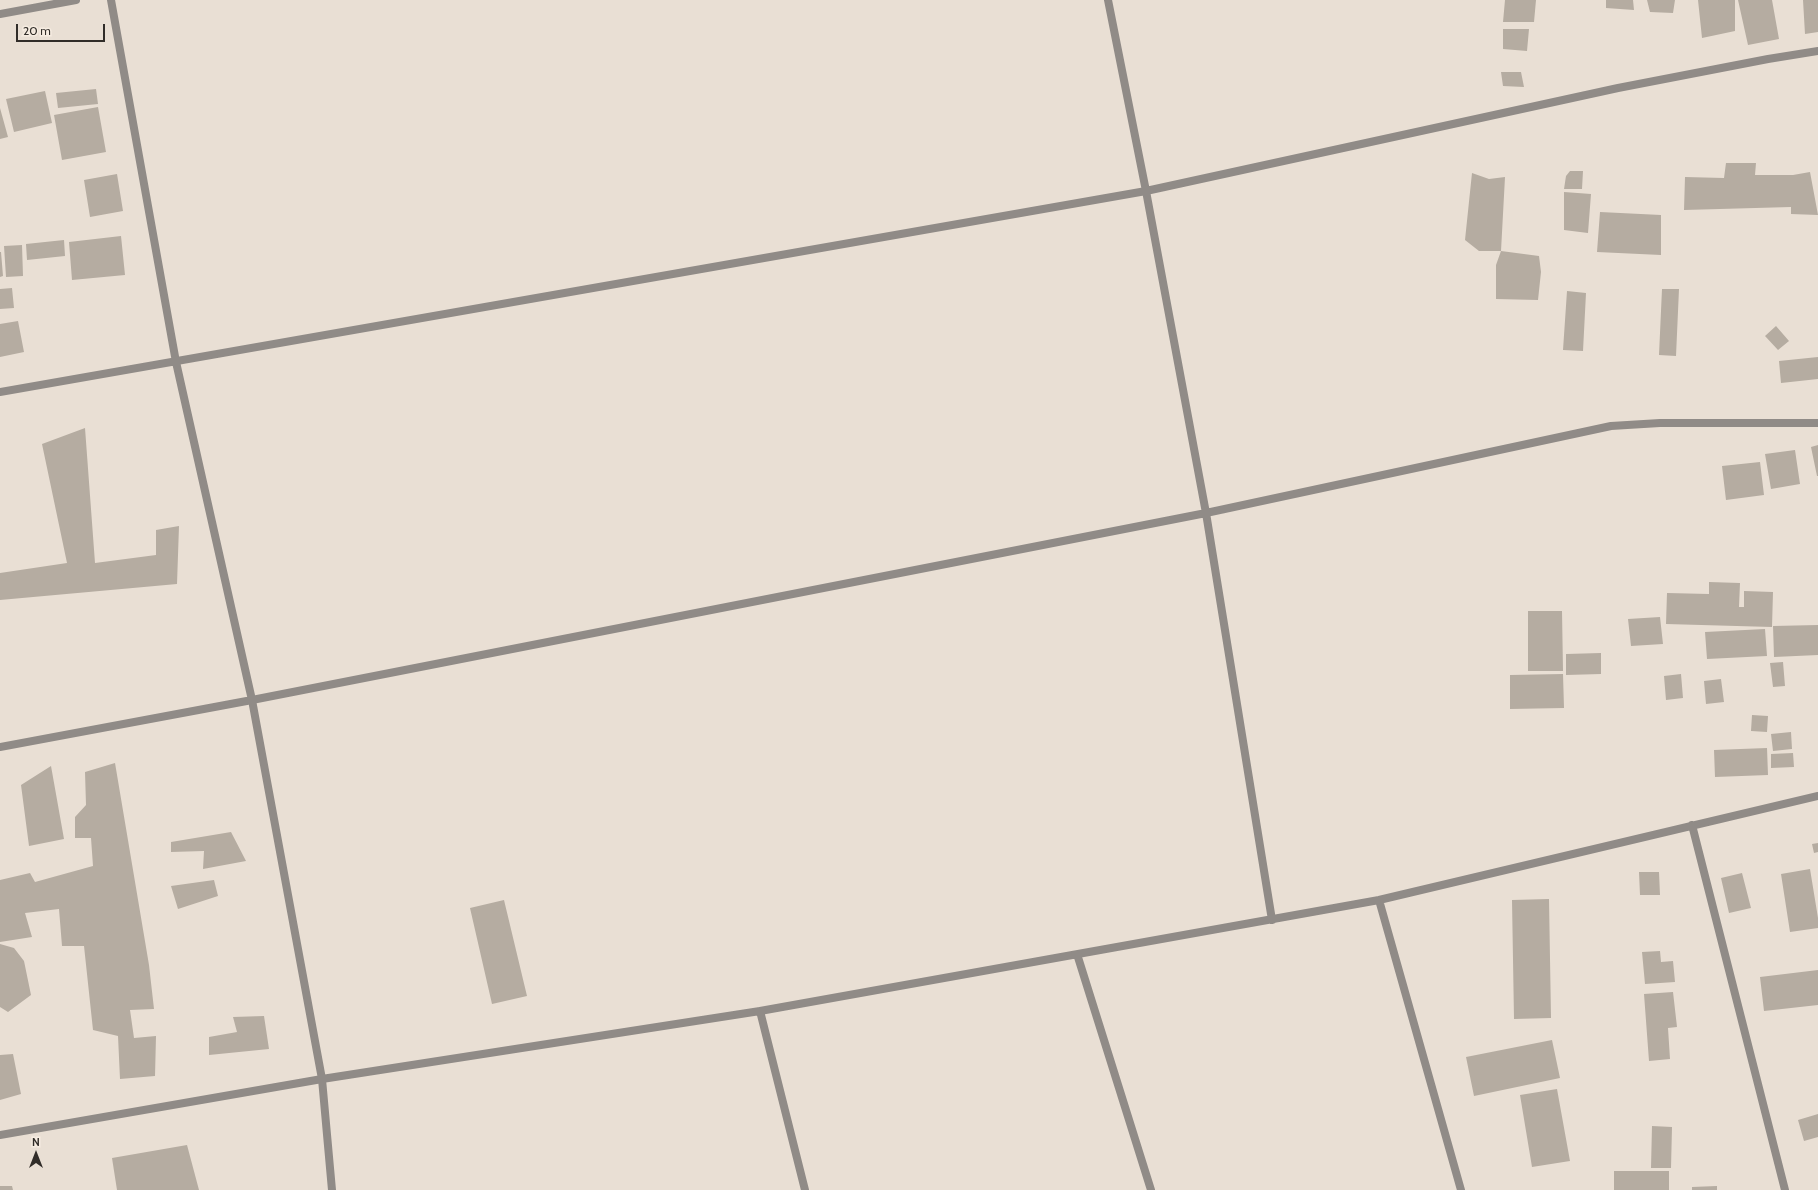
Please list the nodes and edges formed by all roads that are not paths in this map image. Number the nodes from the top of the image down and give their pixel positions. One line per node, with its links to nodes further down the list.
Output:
1 (76, 0): 4 (street)
2 (111, 0): 7 (street)
3 (1108, 0): 6 (street)
4 (0, 14)
5 (1818, 52): 6 (street)
6 (1146, 191): 7 (street); 10 (street)
7 (176, 362): 8 (street); 11 (street)
8 (0, 392)
9 (1818, 423): 10 (street)
10 (1206, 513): 11 (street); 16 (street)
11 (252, 700): 12 (street); 19 (street)
12 (0, 747)
13 (1818, 796): 14 (street)
14 (1692, 825): 15 (street); 25 (street)
15 (1380, 900): 16 (street); 24 (street)
16 (1272, 920): 17 (street)
17 (1077, 954): 18 (street); 23 (street)
18 (760, 1011): 19 (street); 22 (street)
19 (322, 1079): 20 (street); 21 (street)
20 (0, 1136)
21 (332, 1190)
22 (805, 1190)
23 (1151, 1190)
24 (1461, 1190)
25 (1785, 1190)

